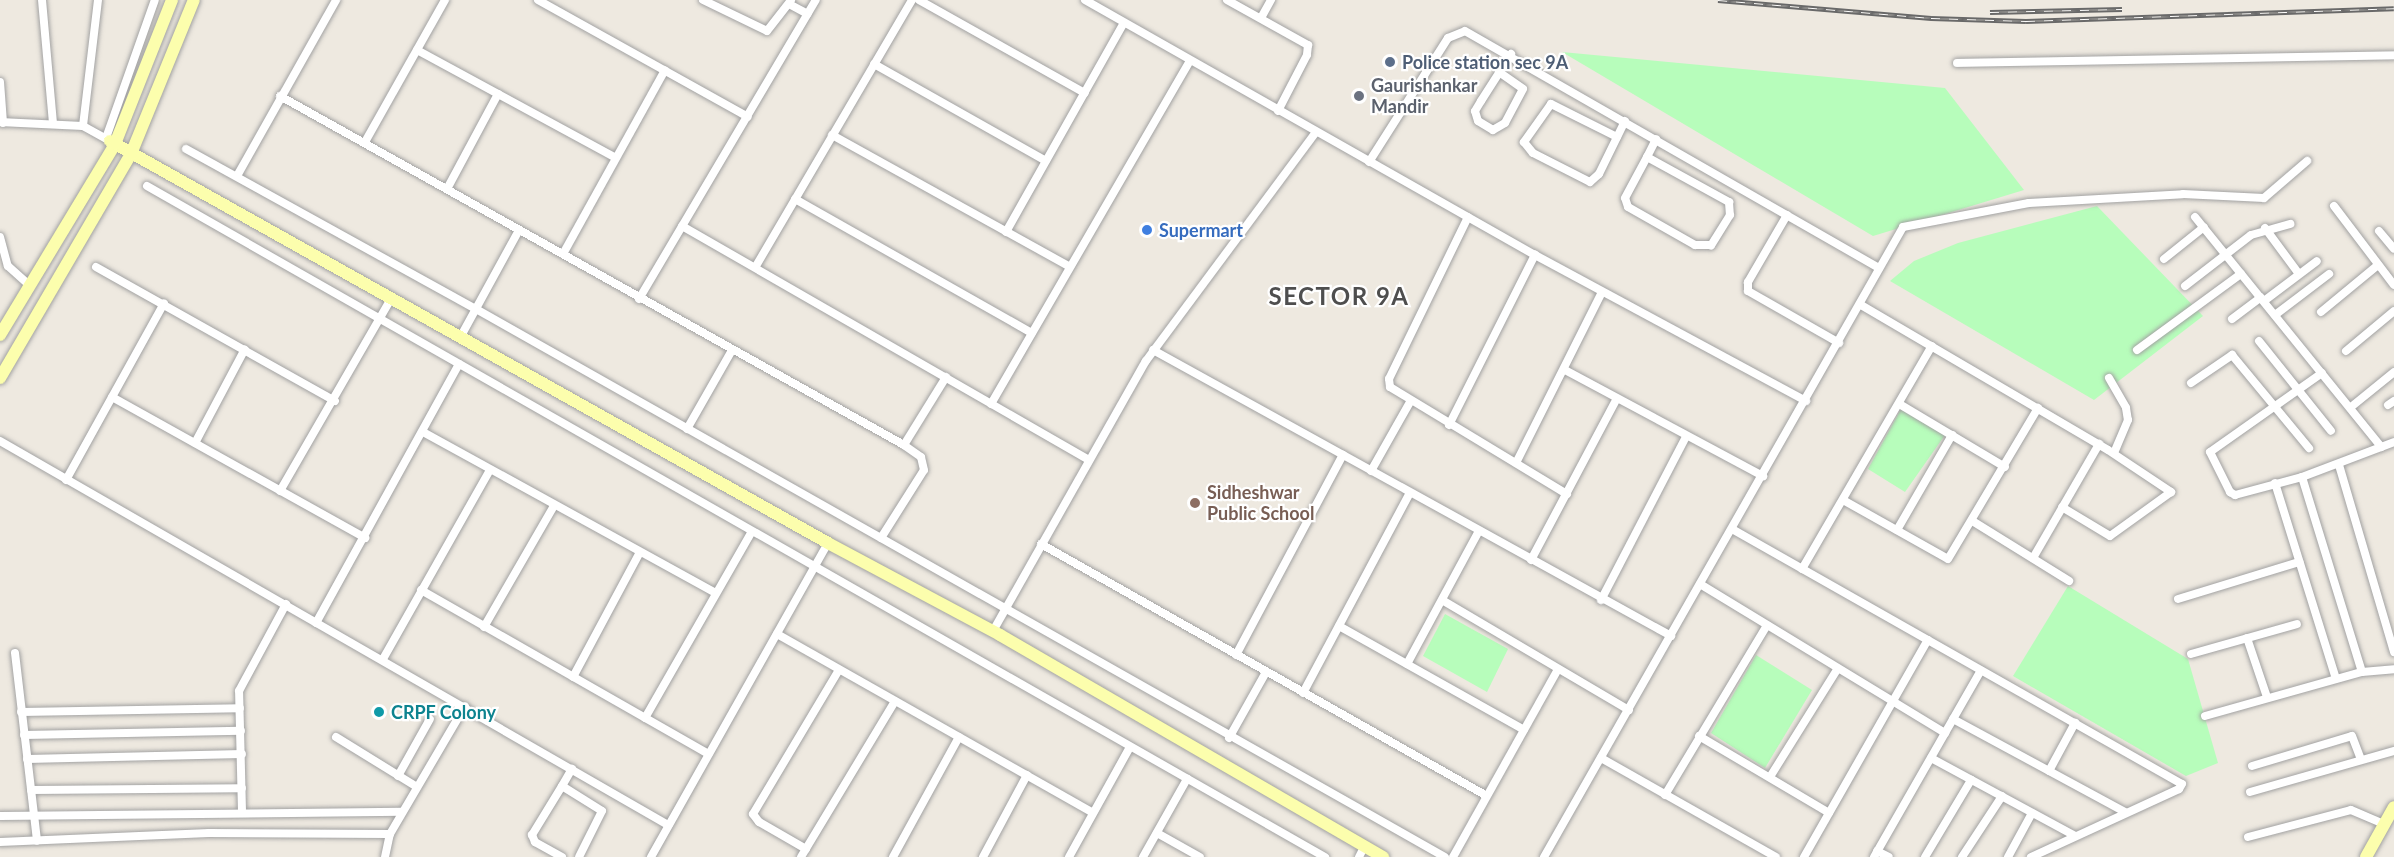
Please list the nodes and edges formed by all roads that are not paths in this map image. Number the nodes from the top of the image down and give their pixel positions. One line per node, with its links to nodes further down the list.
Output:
1 (42, 0): 36 (street)
2 (98, 0): 37 (street)
3 (155, 0): 42 (street)
4 (172, 0): 42 (street)
5 (194, 0): 45 (street)
6 (336, 0): 31 (street)
7 (445, 0): 20 (street)
8 (538, 0): 26 (street)
9 (703, 0): 16 (street)
10 (816, 0): 17 (street)
11 (912, 0): 25 (street)
12 (919, 0): 29 (street)
13 (1085, 0): 19 (street)
14 (1227, 0): 18 (street)
15 (1271, 0): 18 (street)
16 (790, 2): 17 (street)
17 (808, 14): 33 (street)
18 (1260, 18): 32 (street)
19 (1124, 22): 23 (street); 29 (street)
20 (417, 50): 30 (street); 43 (street)
21 (1511, 54): 27 (street); 34 (street); 50 (street)
22 (2394, 54): 24 (street)
23 (1190, 60): 32 (street); 76 (street)
24 (1957, 63)
25 (874, 64): 39 (street); 48 (street)
26 (665, 70): 33 (street); 47 (street)
27 (1499, 72): 27 (street)
28 (0, 82): 35 (street)
29 (1085, 93): 48 (street)
30 (498, 94): 47 (street); 53 (street)
31 (280, 96): 43 (street); 51 (street)
32 (1278, 111): 38 (street)
33 (748, 117): 60 (street)
34 (1625, 121): 40 (street); 41 (street)
35 (2, 122): 36 (street)
36 (53, 124): 37 (street)
37 (82, 126): 42 (street)
38 (1316, 132): 50 (street); 104 (street)
39 (832, 135): 54 (street); 65 (street)
40 (1617, 137): 40 (street)
41 (1656, 139): 46 (street); 56 (street)
42 (110, 141): 45 (street); 82 (street)
43 (365, 142): 53 (street)
44 (186, 149): 51 (street)
45 (131, 154): 85 (street); 112 (street)
46 (1647, 157): 46 (street)
47 (616, 158): 69 (street)
48 (1046, 161): 65 (street)
49 (2307, 161): 77 (street)
50 (1369, 162): 57 (street)
51 (237, 176): 90 (street)
52 (147, 186): 95 (street)
53 (447, 189): 63 (street)
54 (795, 199): 74 (street); 96 (street)
55 (2334, 206): 73 (street)
56 (1787, 215): 77 (street); 100 (street)
57 (1468, 217): 70 (street); 120 (street)
58 (2195, 217): 61 (street)
59 (2290, 224): 62 (street)
60 (682, 226): 74 (street); 86 (street)
61 (2204, 227): 68 (street); 71 (street)
62 (2265, 228): 68 (street); 79 (street)
63 (519, 230): 69 (street); 90 (street)
64 (2379, 231): 67 (street)
65 (1006, 232): 76 (street)
66 (0, 237): 82 (street)
67 (2394, 249)
68 (2225, 253): 78 (street); 83 (street)
69 (563, 254): 86 (street)
70 (1535, 255): 84 (street); 126 (street)
71 (2164, 259)
72 (2317, 261): 79 (street)
73 (2378, 265): 81 (street); 92 (street)
74 (756, 266): 111 (street)
75 (96, 267): 88 (street)
76 (1070, 267): 96 (street)
77 (1879, 268): 89 (street)
78 (2241, 274): 87 (street); 105 (street)
79 (2299, 274): 87 (street)
80 (2329, 274): 93 (street)
81 (2393, 283)
82 (28, 284): 97 (street)
83 (2185, 286)
84 (1602, 292): 108 (street); 119 (street)
85 (392, 299): 95 (street); 98 (street)
86 (639, 299): 103 (street)
87 (2263, 299): 93 (street); 94 (street)
88 (164, 303): 102 (street); 116 (street)
89 (1861, 305): 100 (street); 101 (street)
90 (476, 309): 98 (street); 127 (street)
91 (2394, 311): 106 (street)
92 (2321, 312)
93 (2275, 315): 110 (street)
94 (2232, 319)
95 (379, 321): 107 (street); 118 (street)
96 (1032, 333): 121 (street)
97 (0, 335)
98 (461, 336): 164 (street)
99 (2259, 341): 115 (street)
100 (1839, 343): 119 (street)
101 (1932, 346): 122 (street); 125 (street)
102 (245, 349): 118 (street); 134 (street)
103 (732, 350): 127 (street); 136 (street)
104 (1153, 350): 140 (street); 141 (street)
105 (2137, 350)
106 (2346, 351)
107 (459, 364): 129 (street); 161 (street)
108 (1565, 370): 117 (street); 142 (street)
109 (2394, 372): 124 (street)
110 (2322, 373): 115 (street); 124 (street)
111 (946, 377): 121 (street); 136 (street)
112 (0, 378)
113 (2109, 378): 139 (street)
114 (2191, 383): 123 (street)
115 (2297, 391): 123 (street); 128 (street)
116 (112, 397): 134 (street); 149 (street)
117 (1617, 398): 131 (street); 153 (street)
118 (335, 401): 151 (street)
119 (1806, 401): 147 (street)
120 (1410, 402): 126 (street); 146 (street)
121 (991, 404): 141 (street)
122 (1901, 405): 130 (street); 154 (street)
123 (2276, 407): 137 (street); 150 (street)
124 (2351, 407): 138 (street)
125 (2038, 408): 135 (street); 144 (street)
126 (1449, 425): 142 (street)
127 (687, 429): 163 (street)
128 (2331, 431)
129 (423, 432): 145 (street); 162 (street)
130 (1952, 435): 144 (street); 159 (street)
131 (1686, 436): 147 (street); 178 (street)
132 (0, 441): 149 (street)
133 (2394, 442): 138 (street)
134 (195, 443): 151 (street)
135 (2099, 444): 139 (street); 156 (street)
136 (904, 446): 163 (street)
137 (2309, 447)
138 (2380, 447): 143 (street)
139 (2114, 453): 156 (street)
140 (1342, 455): 146 (street); 195 (street)
141 (1089, 460): 165 (street)
142 (1516, 463): 153 (street)
143 (2339, 465): 148 (street); 182 (street)
144 (2005, 466): 157 (street)
145 (490, 470): 155 (street); 174 (street)
146 (1371, 471): 152 (street)
147 (1763, 476): 158 (street)
148 (2302, 477): 150 (street); 204 (street)
149 (66, 480): 179 (street)
150 (2275, 483): 169 (street)
151 (280, 490): 162 (street)
152 (1410, 493): 160 (street); 185 (street)
153 (1567, 494): 168 (street)
154 (1843, 500): 159 (street); 171 (street)
155 (554, 506): 166 (street); 186 (street)
156 (2062, 507): 167 (street)
157 (1974, 522): 159 (street); 167 (street)
158 (1732, 530): 171 (street); 173 (street)
159 (1897, 530)
160 (1479, 531): 168 (street); 177 (street)
161 (752, 533): 170 (street); 175 (street)
162 (364, 537): 181 (street)
163 (881, 538): 180 (street)
164 (828, 543): 170 (street); 187 (street)
165 (1041, 544): 180 (street); 195 (street)
166 (639, 554): 175 (street); 205 (street)
167 (2033, 558): 172 (street)
168 (1531, 560): 178 (street)
169 (2299, 562): 176 (street); 206 (street)
170 (814, 568): 188 (street); 228 (street)
171 (1802, 569): 191 (street)
172 (2069, 581)
173 (1700, 584): 184 (street); 189 (street)
174 (421, 590): 186 (street); 196 (street)
175 (716, 593): 216 (street)
176 (2178, 599)
177 (1442, 600): 197 (street); 199 (street)
178 (1602, 600): 189 (street)
179 (286, 604): 181 (street); 212 (street)
180 (1006, 609): 187 (street); 227 (street)
181 (316, 623): 196 (street)
182 (2390, 623): 192 (street)
183 (2297, 624): 190 (street)
184 (1767, 625): 198 (street); 224 (street)
185 (1339, 626): 197 (street); 207 (street)
186 (484, 627): 205 (street)
187 (993, 631): 269 (street)
188 (777, 634): 201 (street); 231 (street)
189 (1671, 636): 213 (street)
190 (2247, 638): 194 (street); 208 (street)
191 (1928, 640): 202 (street); 210 (street)
192 (2394, 652)
193 (15, 653): 214 (street)
194 (2191, 654)
195 (1236, 655): 203 (street)
196 (383, 659): 211 (street)
197 (1407, 664): 220 (street)
198 (1838, 668): 210 (street); 241 (street)
199 (1558, 669): 213 (street); 220 (street)
200 (2394, 669): 204 (street)
201 (839, 670): 209 (street); 270 (street)
202 (1981, 670): 217 (street); 219 (street)
203 (1266, 672): 207 (street); 227 (street)
204 (2361, 672): 206 (street)
205 (573, 677): 216 (street)
206 (2336, 679): 208 (street)
207 (1303, 693): 250 (street)
208 (2267, 697): 215 (street)
209 (895, 701): 226 (street); 270 (street)
210 (1893, 701): 222 (street); 257 (street)
211 (465, 706): 237 (street); 245 (street)
212 (240, 708): 214 (street); 221 (street)
213 (1629, 710): 232 (street)
214 (21, 712): 223 (street)
215 (2205, 716)
216 (645, 718): 231 (street)
217 (1953, 718): 222 (street); 238 (street)
218 (430, 719): 240 (street)
219 (2075, 723): 238 (street); 255 (street)
220 (1524, 730): 250 (street)
221 (241, 731): 223 (street); 230 (street)
222 (1945, 733): 233 (street)
223 (24, 735): 234 (street)
224 (1699, 736): 241 (street); 249 (street)
225 (336, 737): 240 (street)
226 (959, 737): 239 (street); 276 (street)
227 (1229, 738): 283 (street)
228 (1130, 747): 242 (street); 256 (street)
229 (2394, 751): 235 (street)
230 (242, 754): 234 (street); 246 (street)
231 (708, 754): 262 (street)
232 (1601, 758): 249 (street); 285 (street)
233 (1931, 758): 243 (street); 271 (street)
234 (27, 759): 247 (street)
235 (2361, 759): 236 (street); 248 (street)
236 (2252, 766)
237 (572, 769): 244 (street); 262 (street)
238 (2049, 771): 255 (street)
239 (1027, 775): 256 (street); 277 (street)
240 (398, 776): 245 (street)
241 (1770, 777): 257 (street)
242 (1187, 779): 263 (street); 281 (street)
243 (1971, 780): 251 (street); 289 (street)
244 (562, 786): 273 (street); 274 (street)
245 (417, 787): 254 (street)
246 (242, 788): 247 (street); 253 (street)
247 (30, 790): 260 (street)
248 (2250, 792)
249 (1665, 795): 286 (street)
250 (1487, 796): 284 (street)
251 (2002, 796): 258 (street); 290 (street)
252 (2394, 807): 261 (street)
253 (242, 811): 254 (street); 260 (street)
254 (402, 812): 264 (street)
255 (2125, 812): 265 (street)
256 (1094, 813): 278 (street)
257 (1829, 813): 287 (street)
258 (2032, 813): 265 (street); 291 (street)
259 (0, 816): 260 (street)
260 (33, 816): 267 (street)
261 (2384, 824): 266 (street); 293 (street)
262 (668, 825): 275 (street)
263 (1157, 832): 279 (street); 280 (street)
264 (390, 834): 267 (street); 272 (street)
265 (2075, 836): 292 (street)
266 (2248, 837)
267 (37, 841): 268 (street)
268 (0, 842)
269 (1362, 852): 282 (street)
270 (804, 853)
271 (1876, 854): 288 (street)
272 (385, 857)
273 (562, 857)
274 (579, 857)
275 (651, 857)
276 (893, 857)
277 (983, 857)
278 (1069, 857)
279 (1143, 857)
280 (1200, 857)
281 (1325, 857)
282 (1383, 857)
283 (1445, 857)
284 (1453, 857)
285 (1544, 857)
286 (1776, 857)
287 (1804, 857)
288 (1889, 857)
289 (1925, 857)
290 (1962, 857)
291 (2008, 857)
292 (2031, 857)
293 (2366, 857)

